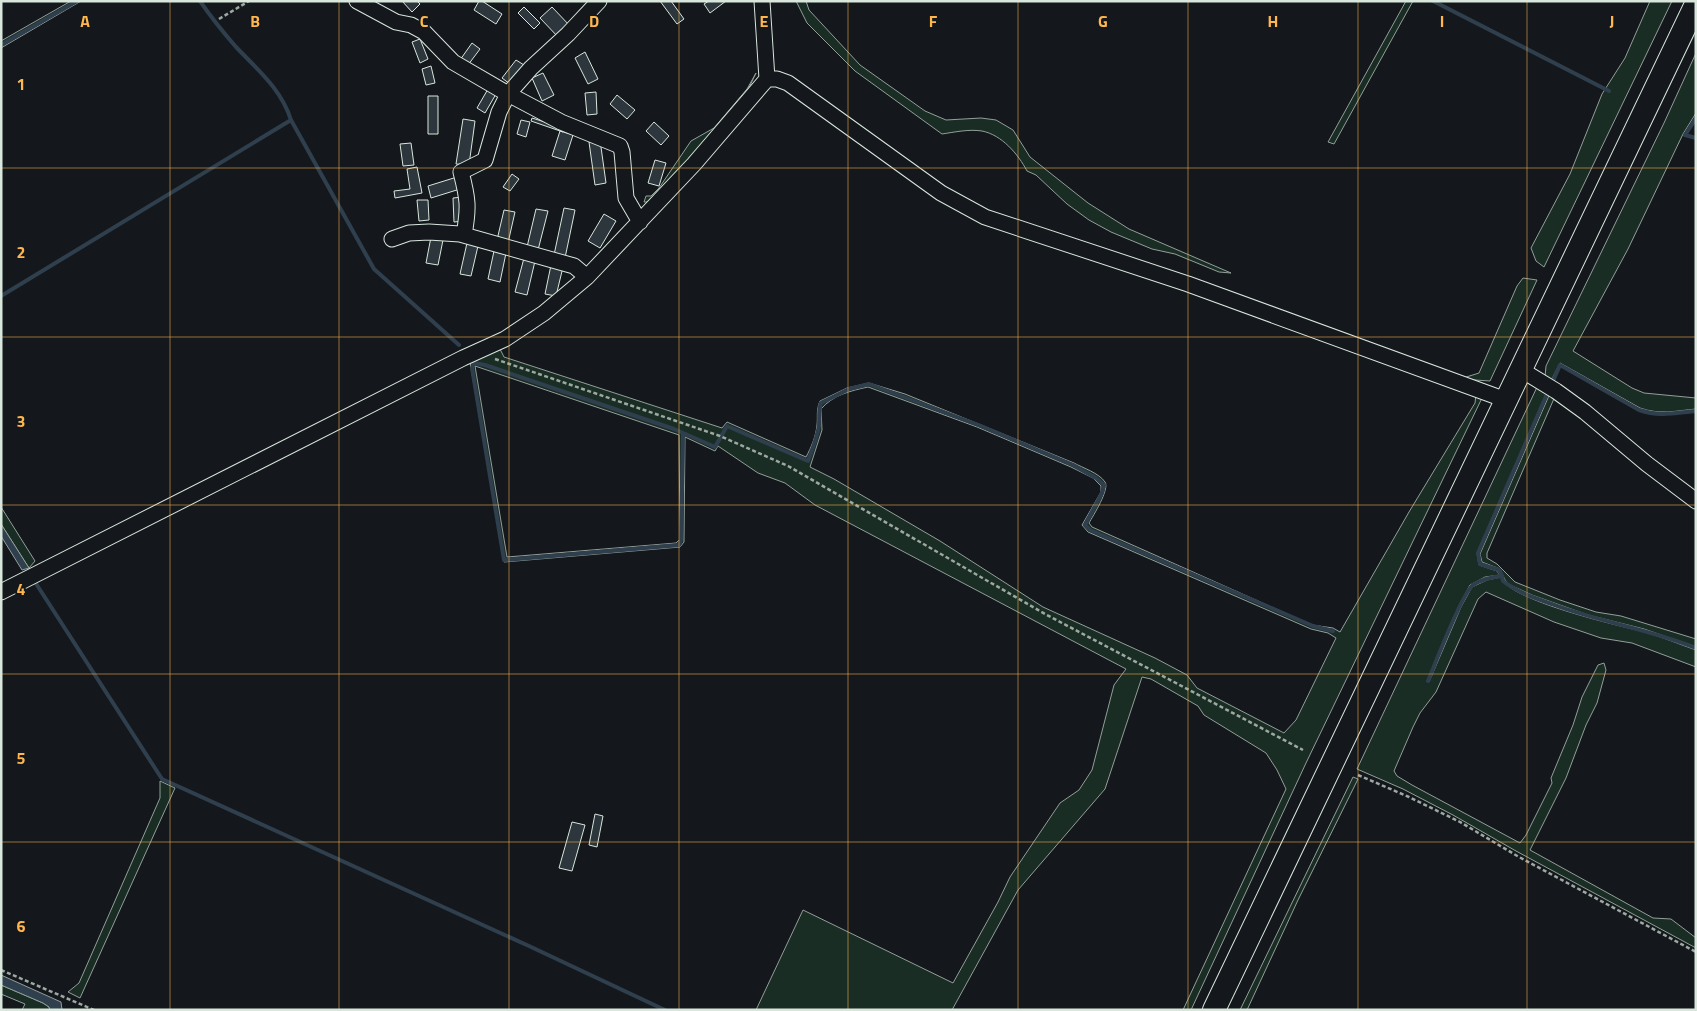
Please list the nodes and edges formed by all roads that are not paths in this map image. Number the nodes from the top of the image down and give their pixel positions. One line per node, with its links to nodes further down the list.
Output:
1 (357, 1): 6 (street)
2 (599, 1): 6 (street)
3 (762, 1): 5 (street)
4 (1696, 4): 11 (highway)
5 (767, 79): 7 (street); 12 (street)
6 (508, 94): 7 (street); 8 (street)
7 (640, 222): 10 (street)
8 (464, 235): 9 (street); 10 (street)
9 (392, 239)
10 (587, 277): 14 (street)
11 (1520, 369): 12 (highway); 13 (street)
12 (1506, 400): 15 (highway)
13 (1696, 501)
14 (1, 592)
15 (1214, 1010)

